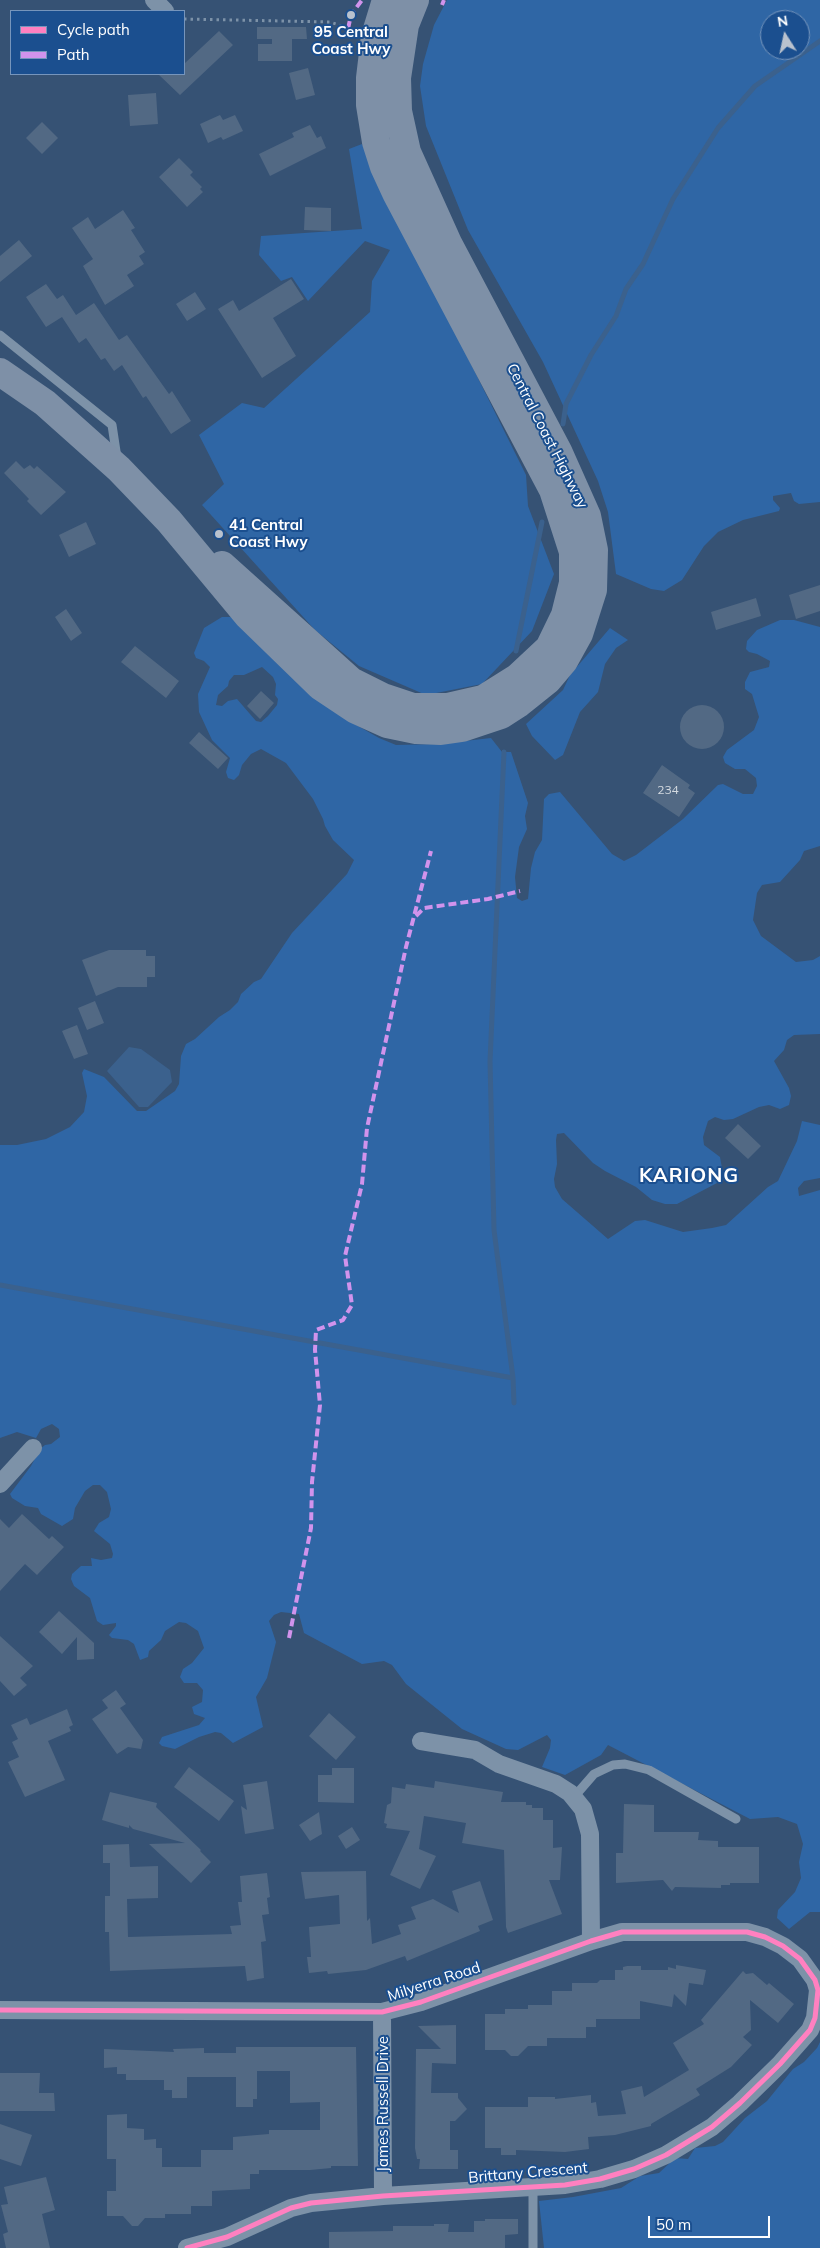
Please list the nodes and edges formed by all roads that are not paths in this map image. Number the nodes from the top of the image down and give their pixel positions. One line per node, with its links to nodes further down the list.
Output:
1 (154, 0): 3 (street)
2 (415, 0): 4 (highway, Central Coast Highway)
3 (164, 10)
4 (403, 12): 5 (street); 6 (highway); 10 (highway, Central Coast Highway)
5 (380, 20): 6 (highway, Central Coast Highway)
6 (372, 123): 10 (highway, Central Coast Highway)
7 (0, 335): 9 (lane)
8 (0, 372): 9 (highway, Central Coast Highway)
9 (119, 469): 10 (highway, Central Coast Highway)
10 (170, 521)
11 (33, 1448): 12 (street)
12 (0, 1484)
13 (421, 1741): 14 (street)
14 (574, 1797): 15 (lane); 16 (street)
15 (736, 1818)
16 (591, 1941): 17 (street, Milyerra Road); 19 (street, Milyerra Road)
17 (800, 1959): 20 (street, Brittany Crescent)
18 (0, 2010): 19 (street, Milyerra Road)
19 (382, 2012): 21 (street, James Russell Drive)
20 (533, 2187): 21 (street, Brittany Crescent); 23 (lane)
21 (383, 2196): 22 (street, Brittany Crescent)
22 (187, 2248)
23 (533, 2248)

